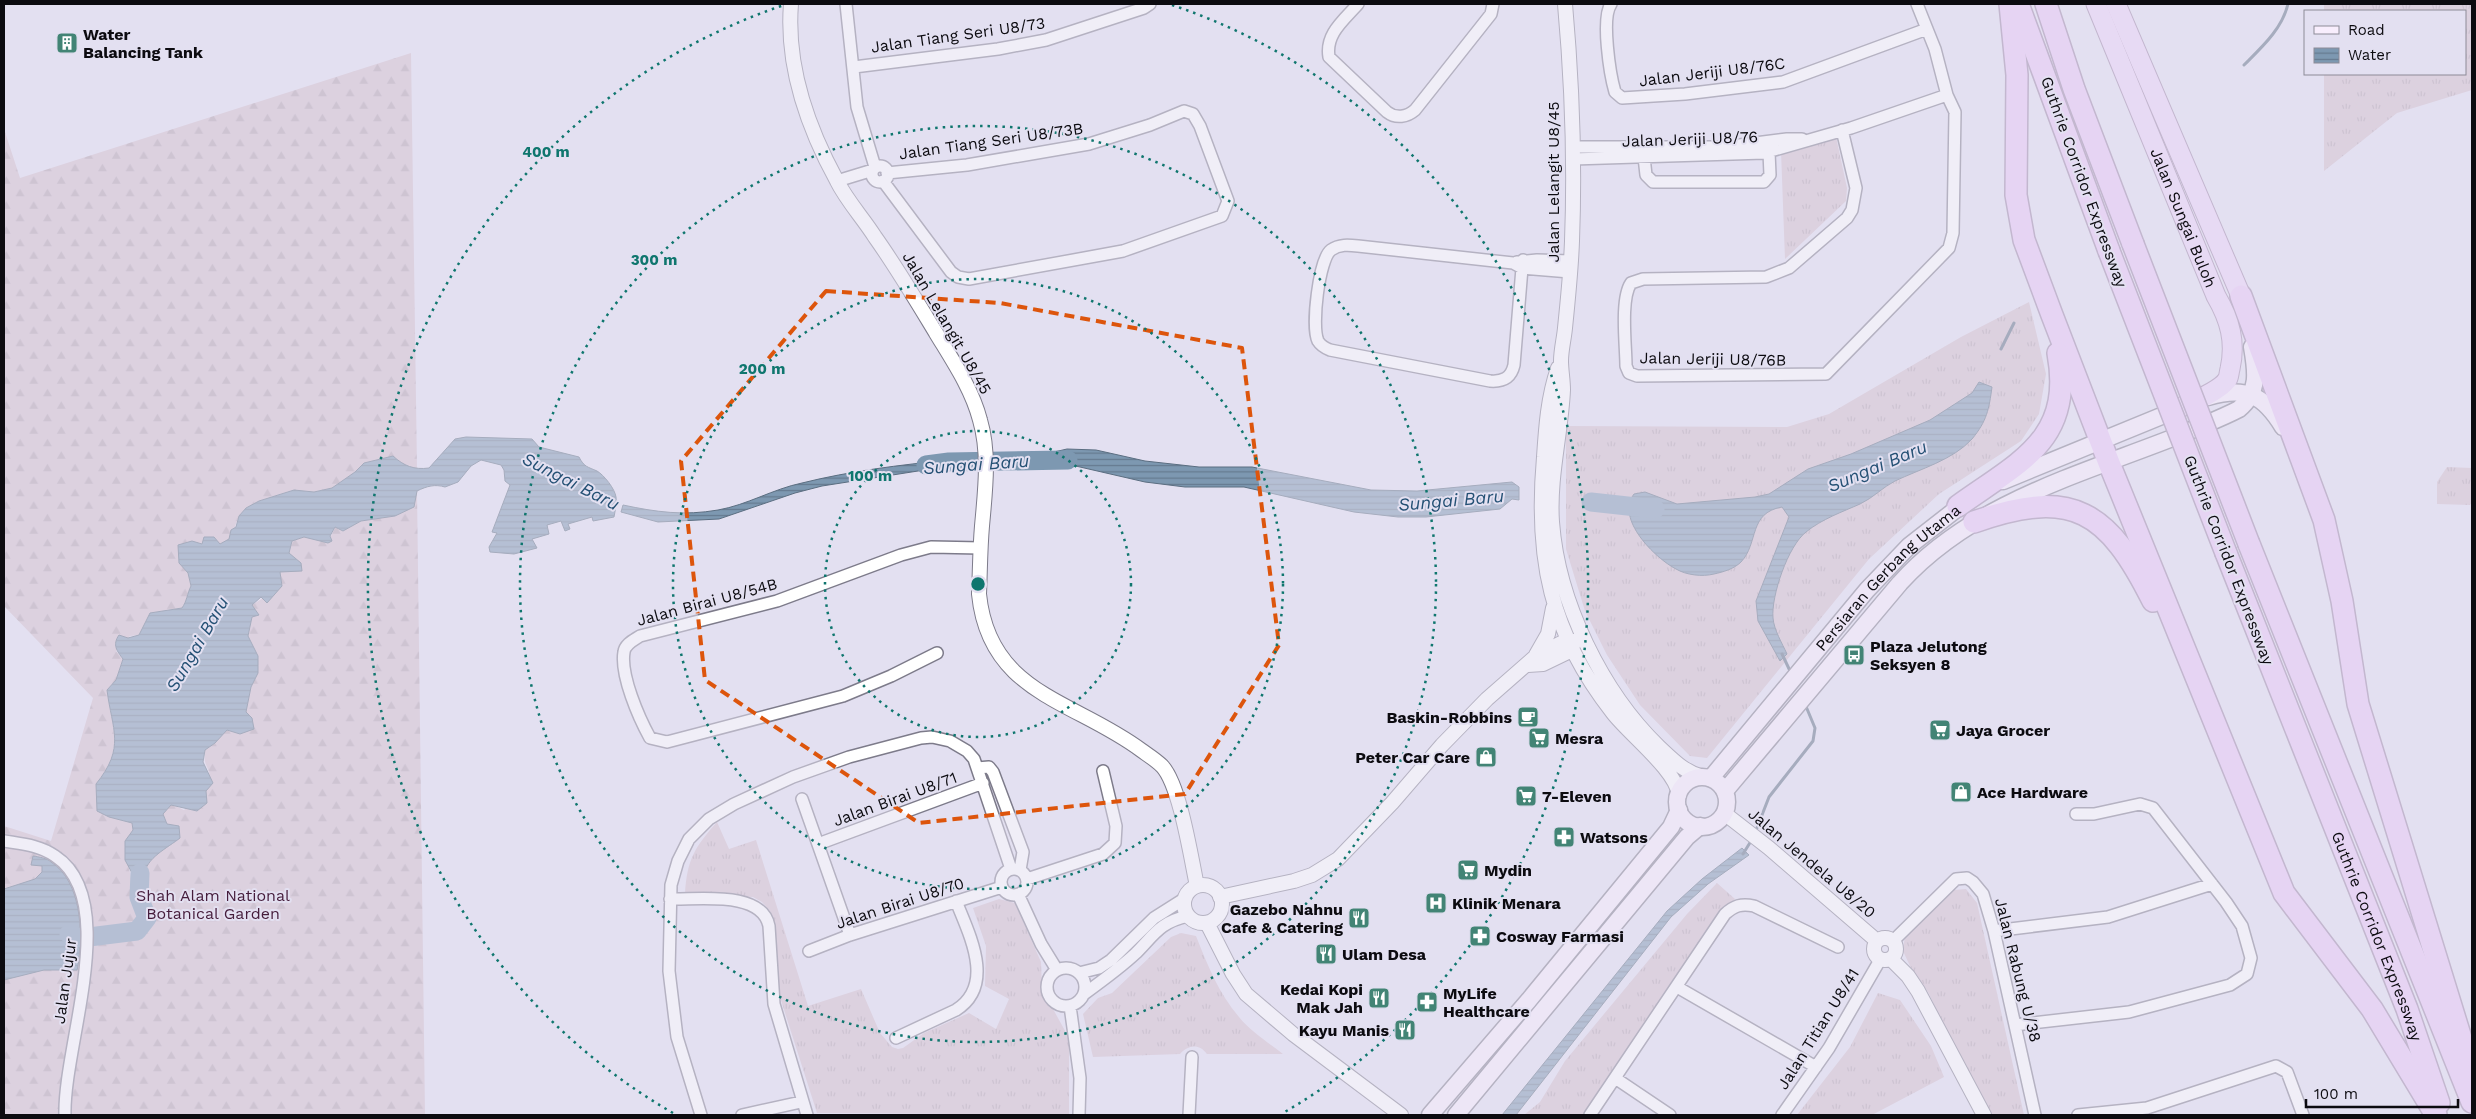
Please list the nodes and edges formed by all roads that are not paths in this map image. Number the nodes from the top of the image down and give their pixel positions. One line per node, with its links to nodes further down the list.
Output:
1 (791, 4): 24 (street, Jalan Lelangit U8/45)
2 (846, 4): 15 (street, Jalan Tiang Seri U8/73)
3 (1150, 4): 15 (street, Jalan Tiang Seri U8/73)
4 (1358, 4): 5 (street)
5 (1493, 4)
6 (1565, 4): 21 (street, Jalan Lelangit U8/45)
7 (1611, 4): 14 (street, Jalan Jeriji U8/76C)
8 (1917, 4): 14 (street)
9 (2010, 4): 28 (highway)
10 (2018, 4): 106 (highway, Guthrie Corridor Expressway, bridge)
11 (2046, 4): 88 (highway, Guthrie Corridor Expressway, bridge)
12 (2096, 4): 30 (highway, Jalan Sungai Buloh)
13 (2116, 4): 27 (highway, Jalan Sungai Buloh)
14 (1927, 29): 16 (street)
15 (854, 67): 23 (street, Jalan Tiang Seri U8/73)
16 (1948, 95): 18 (street, Jalan Jeriji U8/76); 18 (street, Jalan Jeriji U8/76B)
17 (1184, 111): 23 (street, Jalan Tiang Seri U8/73B); 23 (street, Jalan Tiang Seri U8/73)
18 (1842, 130): 19 (street, Jalan Jeriji U8/76)
19 (1807, 139): 20 (street, Jalan Jeriji U8/76); 21 (street, Jalan Jeriji U8/76)
20 (1770, 152): 22 (street, Jalan Jeriji U8/76); 22 (street)
21 (1573, 153): 22 (street, Jalan Jeriji U8/76); 26 (street, Jalan Lelangit U8/45)
22 (1644, 157)
23 (878, 174): 24 (street, Jalan Tiang Seri U8/73B)
24 (839, 185): 37 (street, Jalan Lelangit U8/45)
25 (1519, 263): 25 (street); 26 (street)
26 (1570, 266): 36 (street, Jalan Lelangit U8/45)
27 (2241, 296): 29 (main road); 32 (highway)
28 (2052, 315): 31 (highway); 34 (highway)
29 (2250, 395): 30 (main road, Persiaran Gerbang Utama); 32 (main road, Persiaran Gerbang Utama); 33 (main road, Persiaran Gerbang Utama)
30 (2178, 409): 31 (main road, Persiaran Gerbang Utama)
31 (2101, 442): 33 (highway); 34 (main road, Persiaran Gerbang Utama)
32 (2300, 451): 85 (highway)
33 (2109, 463): 35 (main road, Persiaran Gerbang Utama); 40 (highway)
34 (1958, 506): 48 (main road, Persiaran Gerbang Utama)
35 (1974, 522): 40 (highway); 50 (main road, Persiaran Gerbang Utama)
36 (1549, 545): 38 (street, Jalan Lelangit U8/45); 39 (street, Jalan Lelangit U8/45)
37 (981, 548): 42 (street, Jalan Birai U8/54B); 60 (street, Jalan Lelangit U8/45)
38 (1553, 602): 41 (street, Jalan Lelangit U8/45); 44 (street)
39 (1577, 619): 41 (street); 43 (street, Jalan Lelangit U8/45)
40 (2184, 643): 105 (highway)
41 (1571, 644): 43 (street); 44 (street); 45 (street, Jalan Lelangit U8/45)
42 (937, 653)
43 (1592, 654): 48 (street, Jalan Lelangit U8/45)
44 (1536, 661): 45 (street); 63 (street)
45 (1585, 674): 52 (street, Jalan Lelangit U8/45)
46 (977, 768): 49 (street); 58 (street); 64 (street)
47 (1103, 771): 58 (street)
48 (1707, 778): 50 (main road); 52 (main road)
49 (983, 783): 57 (street, Jalan Birai U8/71); 58 (street)
50 (1725, 792): 53 (main road)
51 (802, 799): 57 (street, Jalan Birai U8/71)
52 (1679, 802): 55 (main road); 96 (main road)
53 (1724, 813): 55 (main road); 71 (street, Jalan Jendela U8/20)
54 (2076, 814): 59 (street)
55 (1700, 826): 97 (main road)
56 (4, 841): 89 (street, Jalan Jujur)
57 (818, 844): 70 (street, Jalan Birai U8/71)
58 (1019, 873): 61 (street); 62 (street)
59 (2212, 884): 69 (street); 81 (street)
60 (1197, 886): 63 (street); 65 (street)
61 (1002, 887): 62 (street); 66 (street, Jalan Birai U8/70)
62 (1018, 894): 76 (street)
63 (1220, 897): 68 (street)
64 (670, 899): 87 (street); 90 (street)
65 (1184, 899): 67 (street); 77 (street)
66 (956, 901): 70 (street, Jalan Birai U8/70); 82 (street)
67 (1188, 916): 68 (street); 79 (street)
68 (1207, 923): 95 (street)
69 (1994, 931): 72 (street, Jalan Rabung U/38); 81 (street, Jalan Rabung U/38)
70 (850, 936): 74 (street, Jalan Birai U8/70)
71 (1877, 940): 72 (street); 75 (street)
72 (1893, 941): 75 (street)
73 (1838, 947): 78 (street)
74 (809, 951)
75 (1886, 959): 84 (street, Jalan Titian U8/41); 101 (street)
76 (1057, 970): 77 (street); 80 (street)
77 (1079, 973): 79 (street)
78 (1677, 987): 84 (street); 86 (street)
79 (1084, 994): 80 (street)
80 (1070, 1006): 93 (street)
81 (2015, 1025): 102 (street, Jalan Rabung U/38)
82 (896, 1038)
83 (1192, 1056): 94 (street)
84 (1816, 1067): 100 (street, Jalan Titian U8/41)
85 (2472, 1074)
86 (1615, 1078): 98 (street); 99 (street)
87 (802, 1102): 91 (street); 92 (street)
88 (2472, 1102)
89 (65, 1115)
90 (701, 1115)
91 (742, 1115)
92 (807, 1115)
93 (1079, 1115)
94 (1190, 1115)
95 (1401, 1115)
96 (1430, 1115)
97 (1456, 1115)
98 (1590, 1115)
99 (1670, 1115)
100 (1782, 1115)
101 (1984, 1115)
102 (2036, 1115)
103 (2078, 1115): 104 (street)
104 (2303, 1115)
105 (2436, 1115)
106 (2443, 1115)

